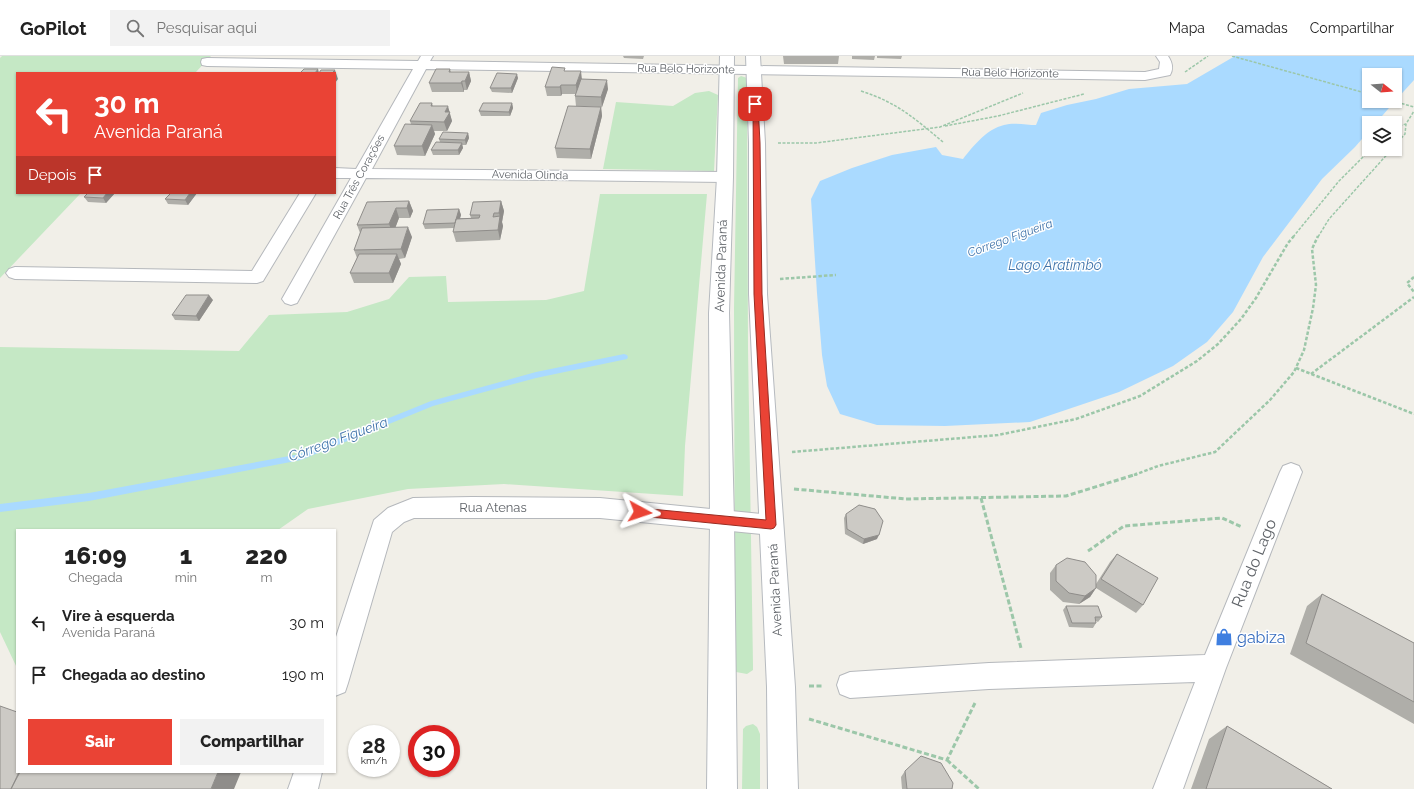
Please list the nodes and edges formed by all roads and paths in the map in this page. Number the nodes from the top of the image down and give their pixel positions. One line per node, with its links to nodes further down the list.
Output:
1 (1162, 56): 7 (street, Rua Belo Horizonte)
2 (1208, 56): 8 (path)
3 (1232, 56): 11 (path)
4 (425, 61): 5 (street, Rua Belo Horizonte); 6 (street, Rua Belo Horizonte); 26 (street, Rua Três Corações)
5 (207, 62)
6 (727, 63): 7 (street, Rua Belo Horizonte); 27 (main road, Avenida Paraná)
7 (753, 63): 22 (main road, Avenida Paraná)
8 (1184, 73)
9 (860, 91): 19 (path)
10 (1025, 92): 18 (path)
11 (1362, 92)
12 (1085, 94): 18 (path)
13 (1402, 103): 14 (path)
14 (1414, 107)
15 (1414, 111): 16 (path)
16 (1406, 124): 17 (path); 20 (path)
17 (1402, 125)
18 (940, 127): 19 (path)
19 (928, 129): 21 (path); 22 (path)
20 (1402, 137)
21 (943, 142)
22 (757, 143): 39 (main road, Avenida Paraná)
23 (1364, 156): 39 (path)
24 (1386, 156): 36 (path)
25 (336, 173): 26 (street, Avenida Olinda)
26 (362, 173): 27 (street, Avenida Olinda); 35 (street, Rua Três Corações)
27 (725, 177): 43 (main road, Avenida Paraná)
28 (307, 194): 29 (street)
29 (15, 273)
30 (836, 275): 32 (path)
31 (1414, 277): 33 (path)
32 (778, 279)
33 (1414, 292)
34 (1414, 297): 37 (path)
35 (292, 298)
36 (1296, 368): 37 (path); 42 (path)
37 (1311, 374): 38 (path)
38 (1414, 414)
39 (767, 454): 41 (main road, Avenida Paraná)
40 (1291, 472): 45 (street, Rua do Lago)
41 (769, 487): 42 (path); 44 (main road, Avenida Paraná)
42 (981, 498): 48 (path)
43 (722, 521): 44 (street, Rua Atenas); 50 (street, Rua Atenas); 57 (main road, Avenida Paraná)
44 (771, 525): 52 (main road, Avenida Paraná)
45 (1264, 538): 46 (path); 47 (street, Rua do Lago)
46 (1088, 551)
47 (1212, 668): 48 (street); 60 (street, Rua do Lago)
48 (1028, 674): 49 (street)
49 (989, 676): 51 (street); 54 (path)
50 (336, 680)
51 (850, 685): 52 (path)
52 (781, 687): 53 (main road, Avenida Paraná)
53 (782, 712): 54 (path); 58 (main road, Avenida Paraná)
54 (947, 760): 59 (path)
55 (308, 773): 56 (street)
56 (303, 789)
57 (722, 789)
58 (783, 789)
59 (979, 789)
60 (1168, 789)

